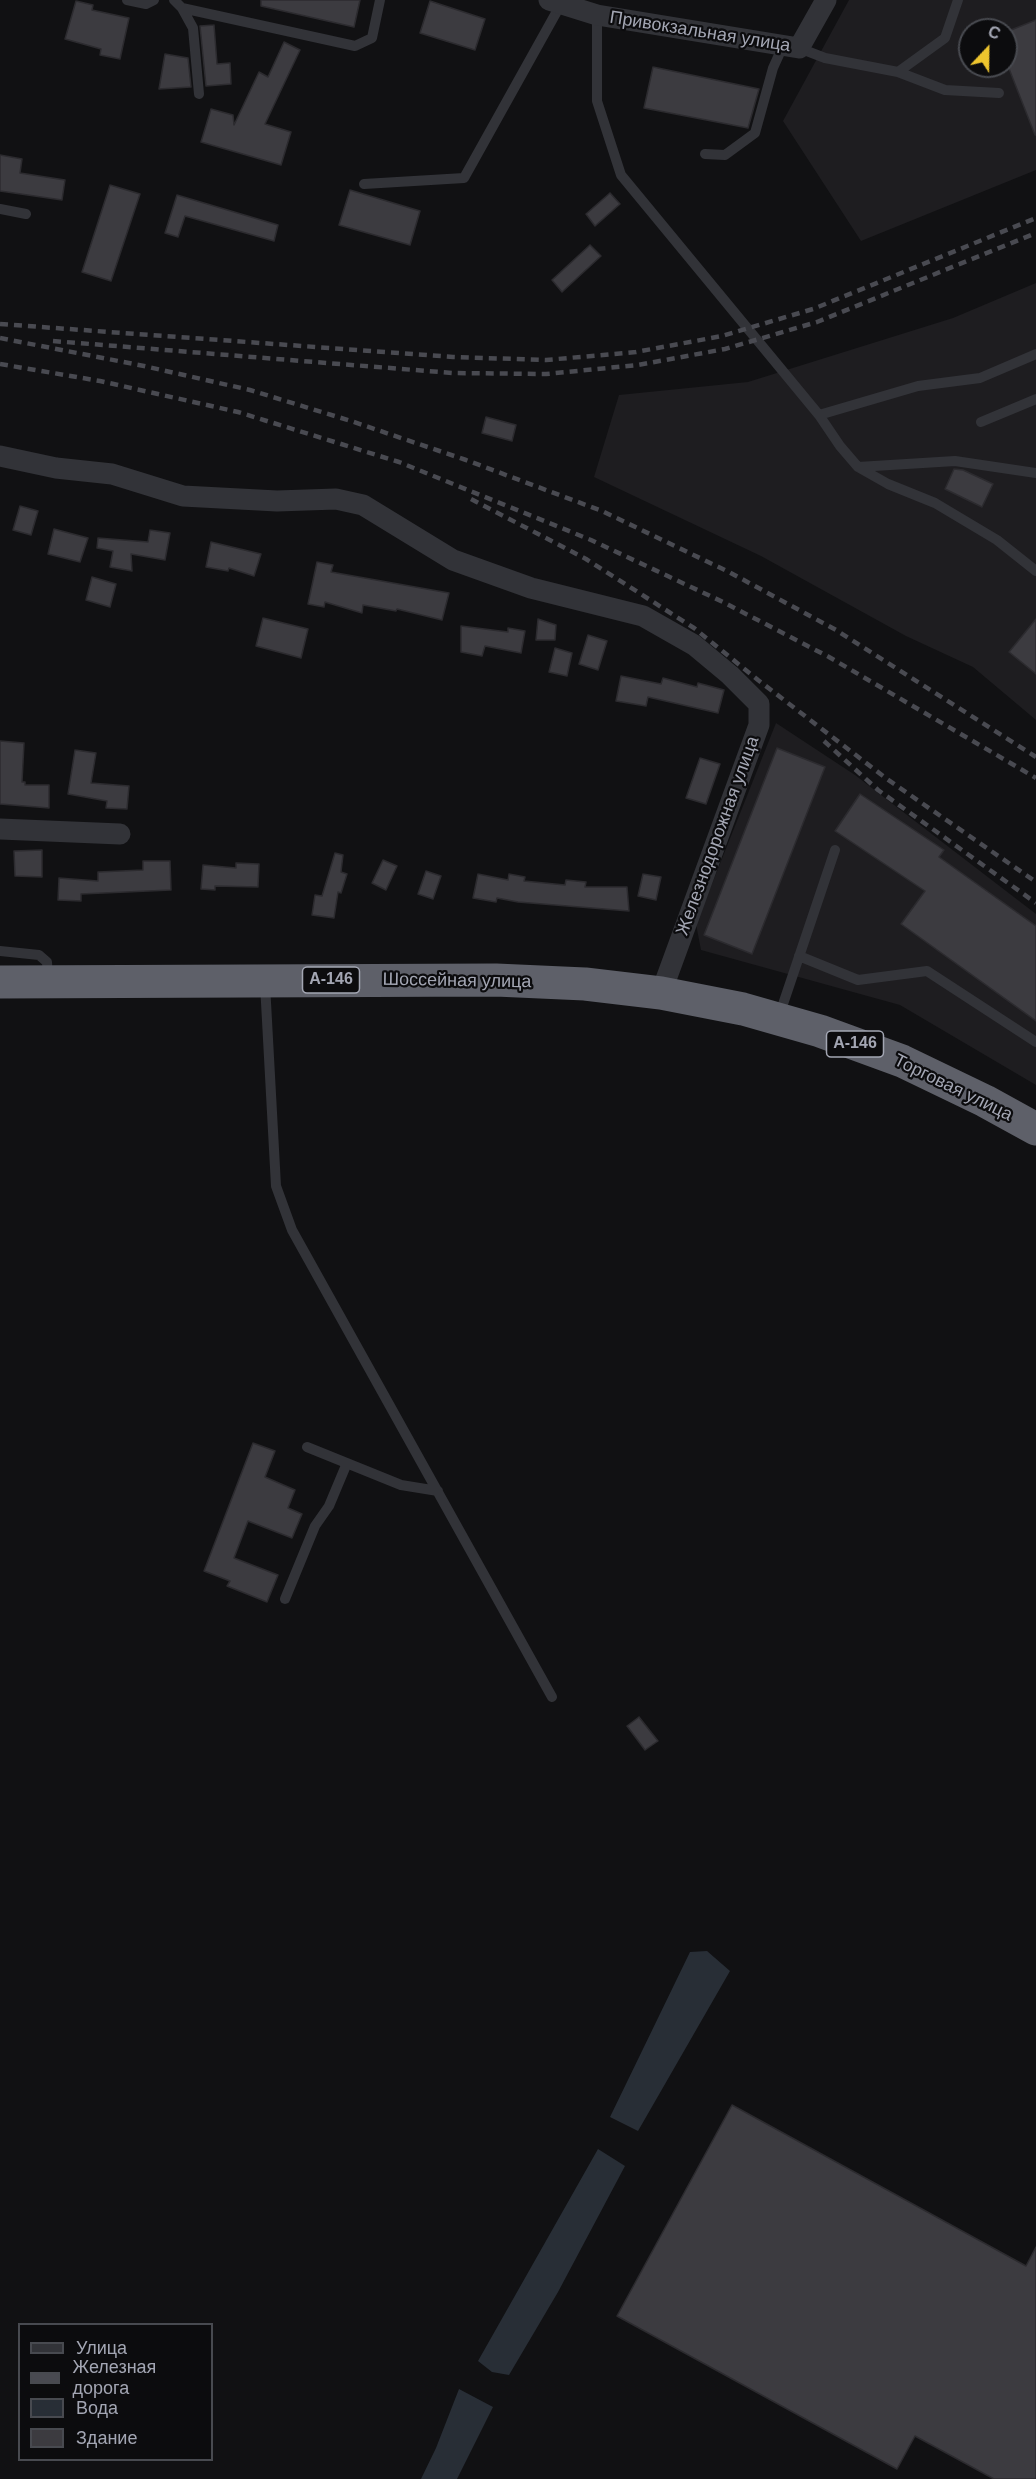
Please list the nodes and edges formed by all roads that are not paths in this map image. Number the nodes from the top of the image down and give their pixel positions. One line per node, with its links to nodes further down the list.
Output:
1 (127, 0): 2 (lane)
2 (154, 0)
3 (380, 0): 7 (lane)
4 (826, 0): 9 (street, Привокзальная улица)
5 (958, 0): 10 (lane)
6 (555, 2): 8 (street, Привокзальная улица); 14 (lane)
7 (178, 4): 12 (lane)
8 (597, 15): 9 (street, Привокзальная улица); 19 (lane)
9 (791, 47): 10 (lane); 13 (lane)
10 (898, 72): 11 (lane)
11 (999, 93)
12 (199, 94)
13 (705, 154)
14 (364, 184)
15 (0, 209): 16 (lane)
16 (26, 214)
17 (1036, 354): 19 (lane)
18 (1036, 399): 20 (lane)
19 (819, 416): 22 (lane)
20 (981, 422)
21 (0, 456): 33 (street, Железнодорожная улица)
22 (858, 467): 23 (lane); 24 (lane)
23 (1036, 473)
24 (1036, 571)
25 (0, 829): 26 (street)
26 (120, 834)
27 (836, 850): 29 (lane)
28 (0, 951): 32 (lane)
29 (799, 956): 34 (lane); 35 (lane)
30 (265, 981): 32 (highway, Шоссейная улица / А-146); 33 (highway, Шоссейная улица / А-146); 39 (lane)
31 (0, 982): 32 (highway, Шоссейная улица / А-146)
32 (48, 982)
33 (661, 993): 34 (highway, Торговая улица / А-146)
34 (778, 1019): 36 (highway, Торговая улица / А-146)
35 (1036, 1042)
36 (1036, 1129)
37 (307, 1447): 38 (lane)
38 (347, 1463): 39 (lane); 40 (lane)
39 (438, 1491): 41 (lane)
40 (285, 1599)
41 (552, 1697)

